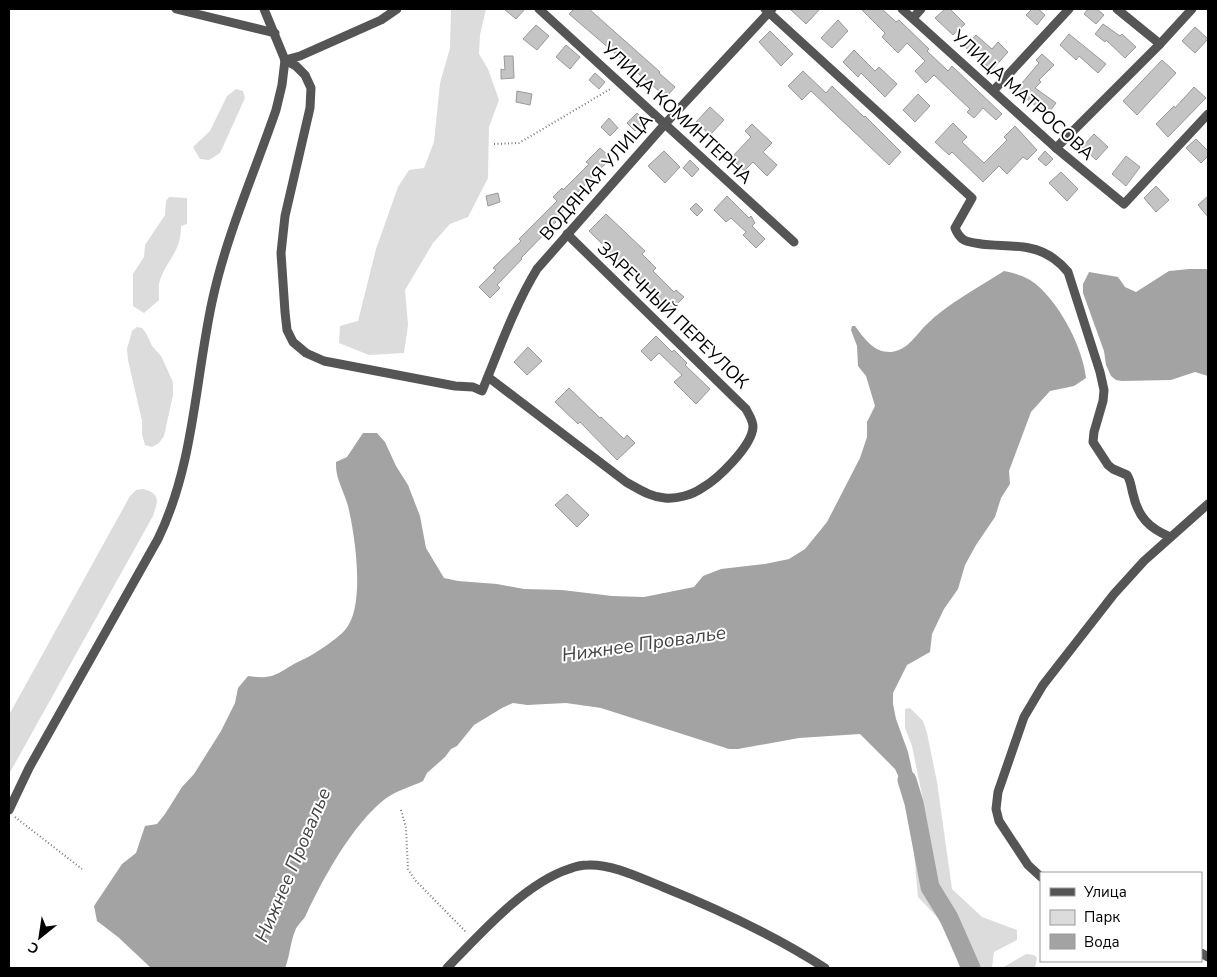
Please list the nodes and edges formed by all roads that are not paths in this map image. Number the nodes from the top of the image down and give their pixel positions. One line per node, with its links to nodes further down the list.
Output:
1 (176, 9): 12 (street)
2 (264, 9): 12 (street)
3 (397, 9): 14 (street)
4 (538, 9): 17 (street, УЛИЦА КОМИНТЕРНА)
5 (902, 9): 11 (street, УЛИЦА МАТРОСОВА)
6 (921, 9): 11 (street)
7 (1069, 9): 15 (street)
8 (1117, 9): 13 (street)
9 (1192, 9): 13 (street)
10 (768, 10): 17 (street, ВОДЯНАЯ УЛИЦА); 23 (street)
11 (913, 18): 15 (street, УЛИЦА МАТРОСОВА)
12 (275, 34): 14 (street)
13 (1160, 44): 18 (street)
14 (285, 60): 21 (street, ВОДЯНАЯ УЛИЦА); 24 (street)
15 (993, 91): 18 (street, УЛИЦА МАТРОСОВА)
16 (1208, 114): 18 (street, УЛИЦА МАТРОСОВА)
17 (664, 124): 19 (street, ВОДЯНАЯ УЛИЦА); 20 (street, УЛИЦА КОМИНТЕРНА)
18 (1056, 148)
19 (567, 234): 21 (street, ВОДЯНАЯ УЛИЦА); 21 (street, ЗАРЕЧНЫЙ ПЕРЕУЛОК)
20 (794, 242)
21 (488, 378)
22 (1208, 504): 23 (street)
23 (1170, 537): 25 (street)
24 (9, 812)
25 (1040, 876)
26 (447, 968): 27 (street)
27 (825, 968)

